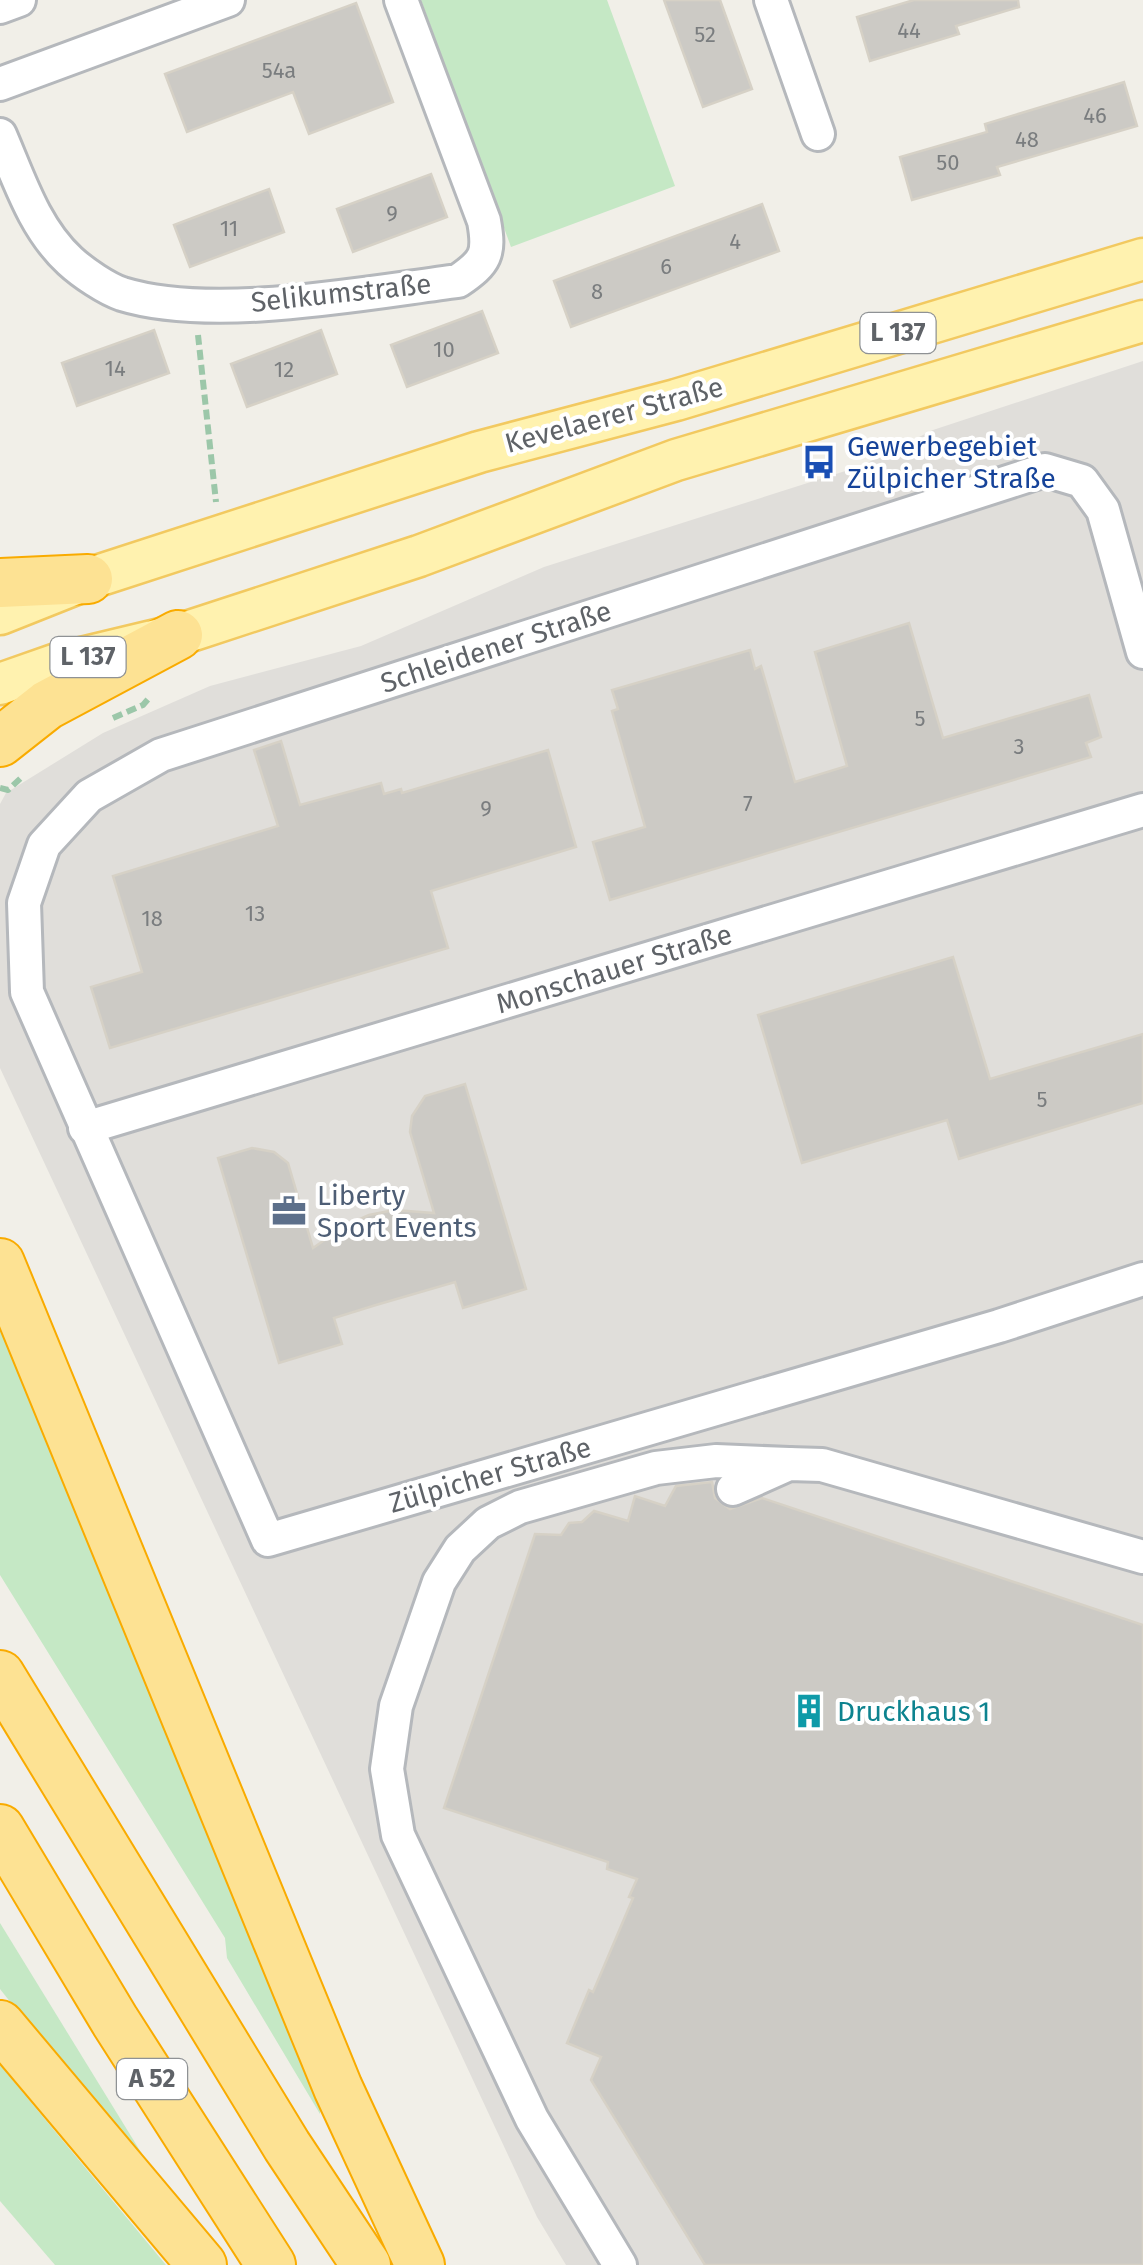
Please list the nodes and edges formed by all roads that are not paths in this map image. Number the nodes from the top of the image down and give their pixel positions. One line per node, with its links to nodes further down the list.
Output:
1 (19, 0): 5 (street)
2 (228, 0): 6 (street)
3 (401, 0): 9 (street, Selikumstraße)
4 (771, 0): 7 (street)
5 (0, 7)
6 (0, 84)
7 (818, 134)
8 (0, 135): 9 (street, Selikumstraße)
9 (7, 170)
10 (1143, 260): 12 (main road, Kevelaerer Straße / L 137)
11 (1143, 320): 15 (main road, Kevelaerer Straße / L 137)
12 (88, 579): 13 (highway); 14 (main road, L 137)
13 (0, 584)
14 (0, 614)
15 (178, 635): 17 (main road, L 137); 18 (highway)
16 (1143, 652): 20 (street, Schleidener Straße)
17 (0, 684)
18 (0, 742)
19 (1143, 810): 20 (street, Monschauer Straße)
20 (85, 1128): 22 (street, Zülpicher Straße)
21 (0, 1263): 32 (highway)
22 (1143, 1278)
23 (789, 1464): 24 (street); 25 (street); 33 (street)
24 (733, 1488)
25 (1143, 1556)
26 (0, 1675): 31 (highway, A 52)
27 (0, 1829): 30 (highway, A 52)
28 (0, 2025): 29 (highway)
29 (202, 2265)
30 (271, 2265)
31 (366, 2265)
32 (420, 2265)
33 (620, 2265)

